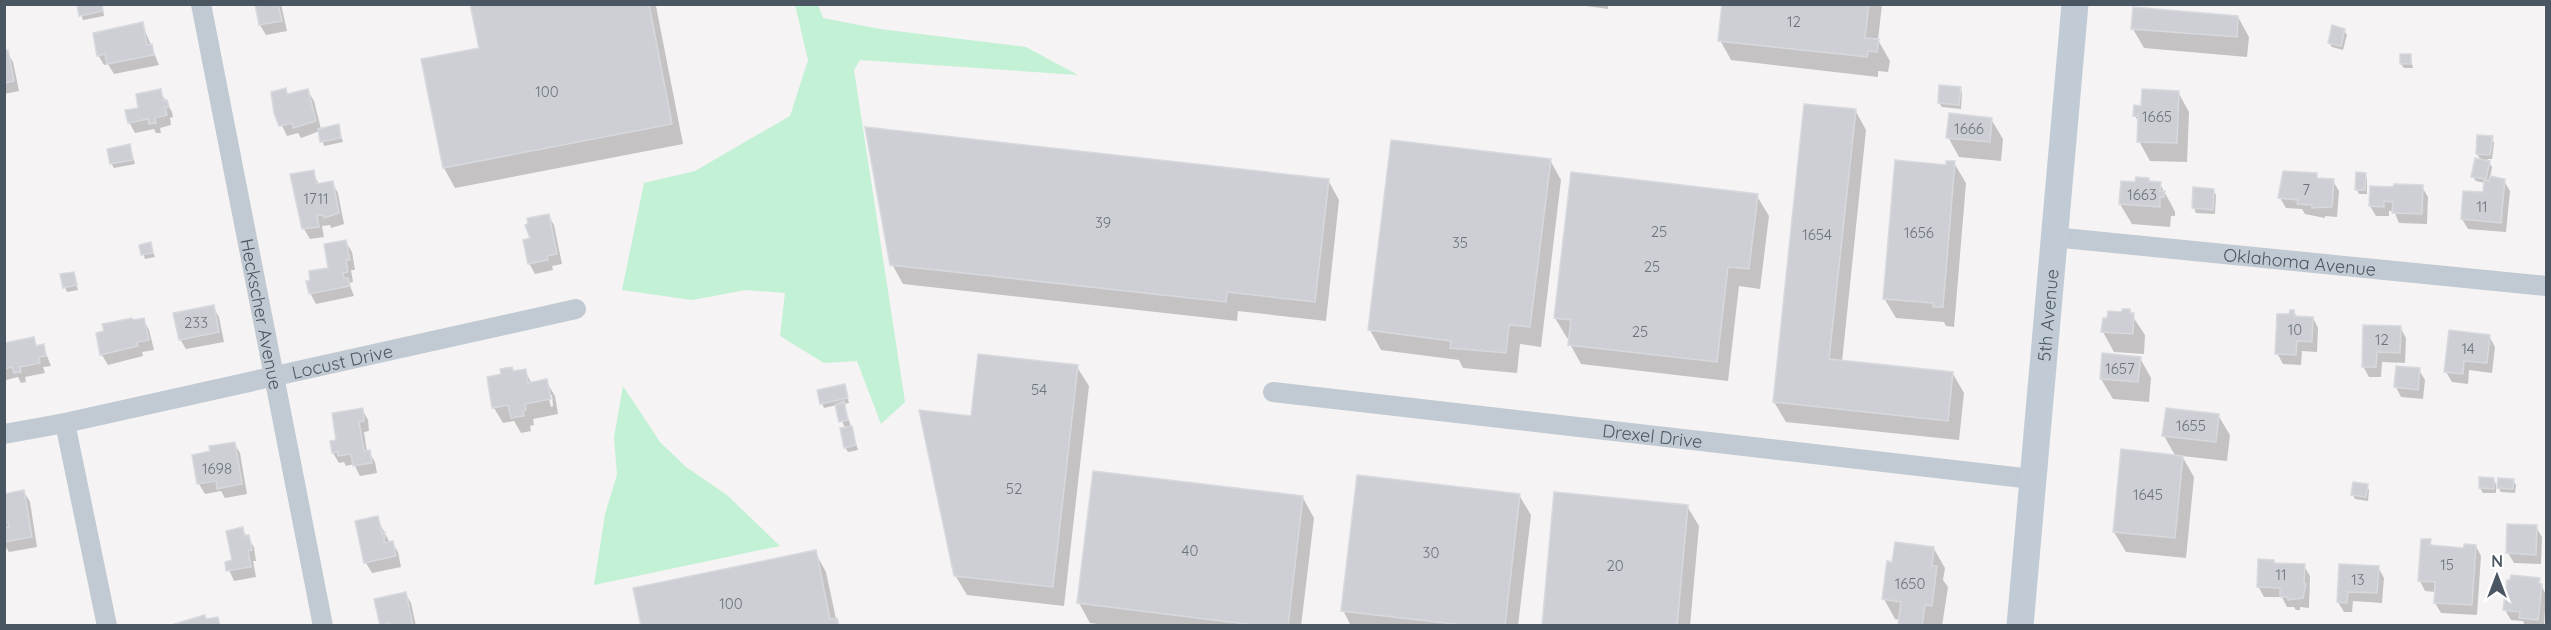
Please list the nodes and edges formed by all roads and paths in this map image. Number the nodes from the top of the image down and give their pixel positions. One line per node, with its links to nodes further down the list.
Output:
1 (201, 4): 6 (street, Heckscher Avenue)
2 (2075, 4): 3 (main road, 5th Avenue)
3 (2053, 237): 4 (street, Oklahoma Avenue); 10 (main road, 5th Avenue)
4 (2547, 286)
5 (576, 309): 6 (street, Locust Drive)
6 (272, 377): 8 (street, Locust Drive); 12 (street, Heckscher Avenue)
7 (1273, 392): 10 (street, Drexel Drive)
8 (65, 423): 9 (street, Locust Drive); 11 (street)
9 (4, 434)
10 (2032, 479): 13 (main road, 5th Avenue)
11 (107, 626)
12 (323, 626)
13 (2020, 626)

